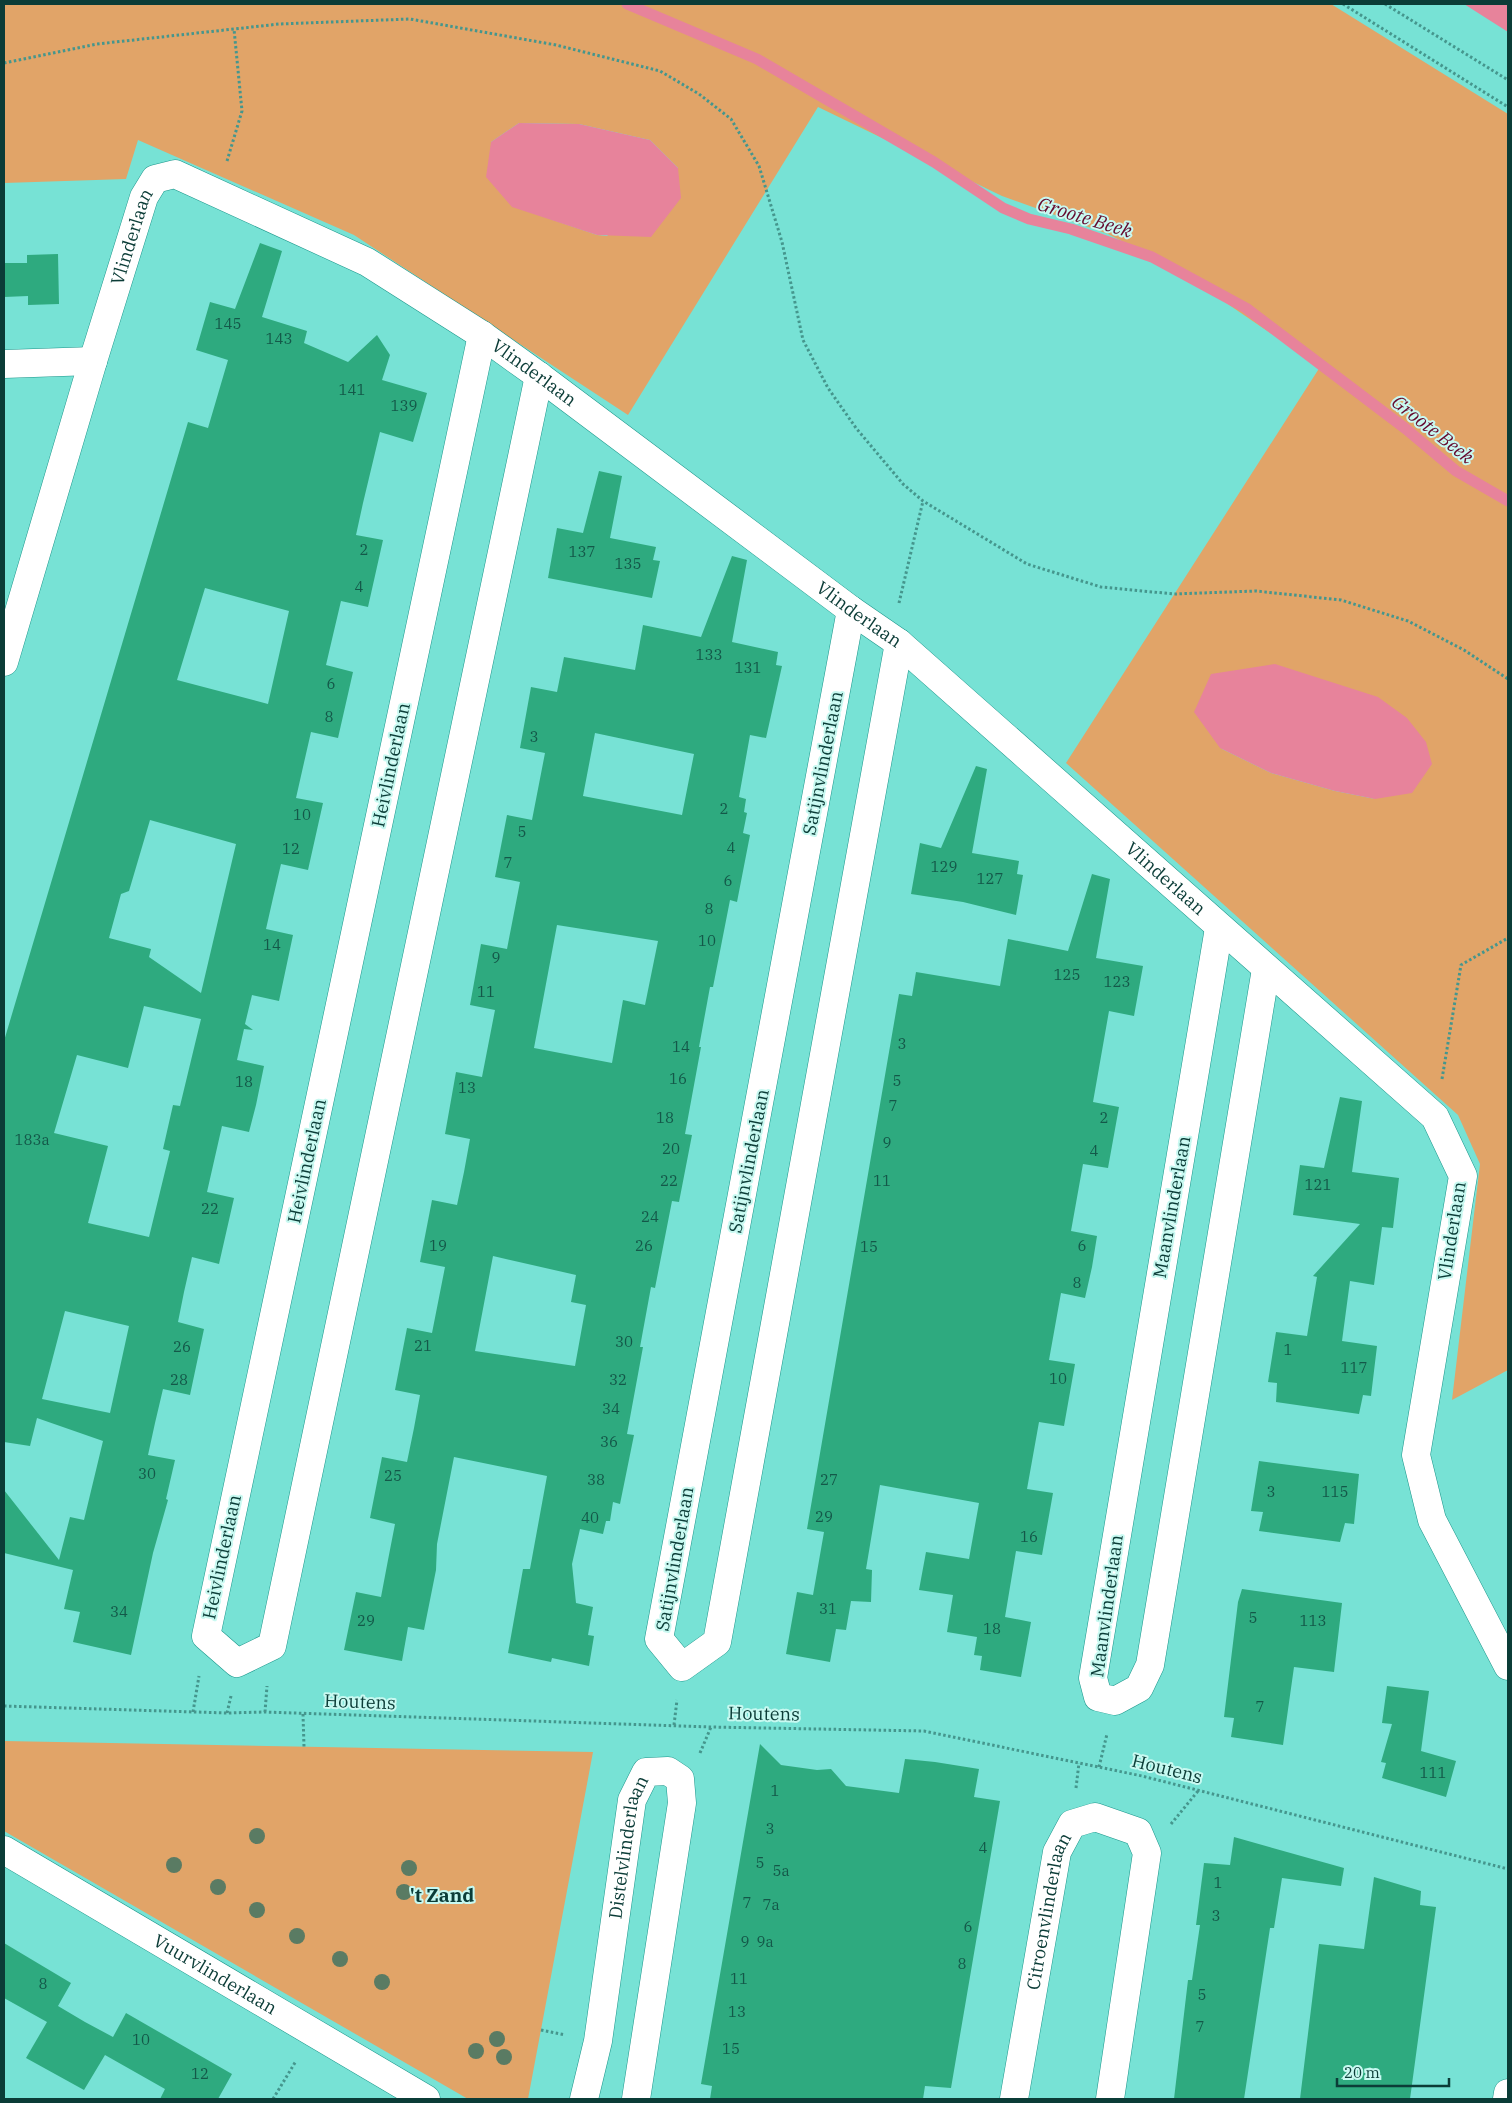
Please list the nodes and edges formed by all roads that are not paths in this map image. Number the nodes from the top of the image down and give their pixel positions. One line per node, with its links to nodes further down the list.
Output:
1 (482, 336): 2 (street, Vlinderlaan); 4 (street, Vlinderlaan); 4 (street, Heivlinderlaan)
2 (93, 361): 3 (street); 7 (street, Vlinderlaan)
3 (4, 364)
4 (539, 376): 5 (street, Vlinderlaan)
5 (852, 610): 6 (street, Vlinderlaan); 6 (street, Satijnvlinderlaan)
6 (895, 640): 8 (street, Vlinderlaan)
7 (4, 662)
8 (1219, 928): 9 (street, Vlinderlaan); 9 (street, Maanvlinderlaan)
9 (1266, 968): 10 (street, Vlinderlaan)
10 (1508, 1666)
11 (4, 1850): 13 (street, Vuurvlinderlaan)
12 (1508, 2094): 18 (street)
13 (426, 2099)
14 (584, 2099): 15 (street, Distelvlinderlaan)
15 (636, 2099)
16 (1014, 2099): 17 (street, Citroenvlinderlaan)
17 (1110, 2099)
18 (1507, 2099)

